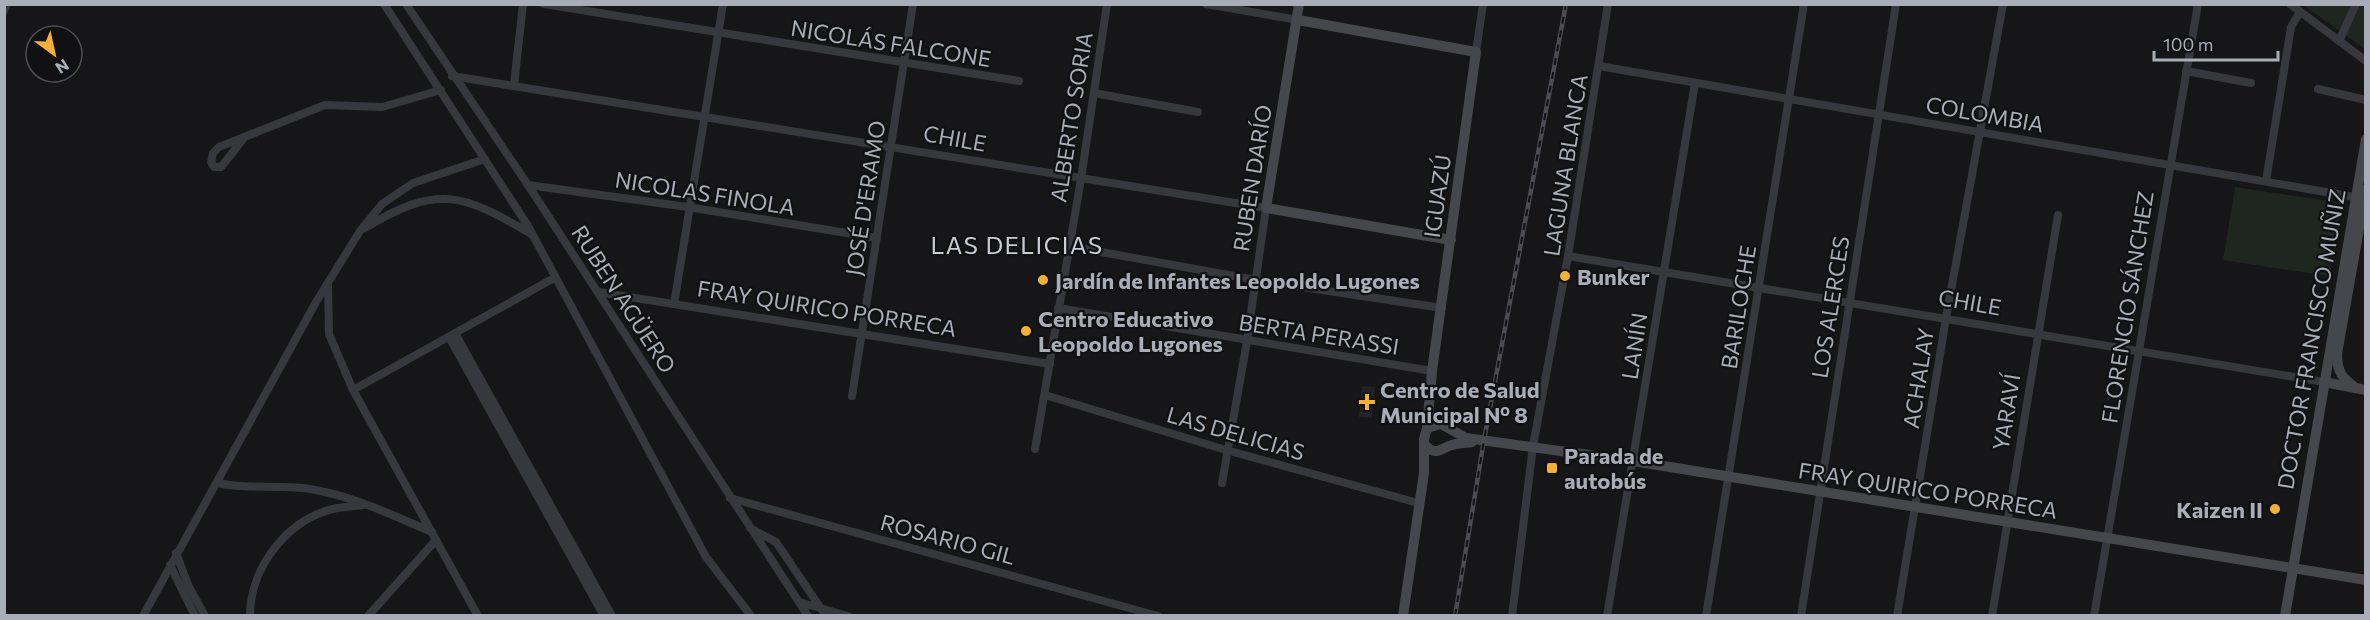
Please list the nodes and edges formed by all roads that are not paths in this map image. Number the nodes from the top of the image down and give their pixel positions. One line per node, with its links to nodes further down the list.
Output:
1 (7, 4): 20 (street)
2 (384, 4): 36 (street)
3 (406, 4): 30 (street, RUBEN AGÜERO)
4 (523, 4): 34 (street)
5 (544, 4): 23 (street, NICOLÁS FALCONE)
6 (723, 4): 23 (street)
7 (913, 4): 27 (street, JOSÉ D'ERAMO)
8 (1107, 4): 37 (street, ALBERTO SORIA)
9 (1206, 4): 22 (street)
10 (1299, 4): 22 (main road, RUBEN DARÍO)
11 (1304, 4): 22 (main road, RUBEN DARÍO)
12 (1483, 4): 25 (street, IGUAZÚ)
13 (1608, 4): 28 (street, LAGUNA BLANCA)
14 (1803, 4): 38 (street, BARILOCHE)
15 (1896, 4): 42 (street, LOS ALERCES)
16 (2003, 4): 43 (street, ACHALAY)
17 (2198, 4): 29 (street, FLORENCIO SÁNCHEZ)
18 (2290, 4): 21 (street)
19 (2356, 4): 24 (street)
20 (4, 11)
21 (2300, 12): 24 (street); 50 (street)
22 (1298, 20): 25 (main road); 54 (main road, RUBEN DARÍO)
23 (718, 33): 27 (street, NICOLÁS FALCONE); 41 (street)
24 (2339, 41): 26 (street)
25 (1476, 52): 59 (main road, IGUAZÚ)
26 (2366, 61)
27 (904, 63): 31 (street, NICOLÁS FALCONE); 46 (street, JOSÉ D'ERAMO)
28 (1599, 66): 32 (street, COLOMBIA); 61 (street, LAGUNA BLANCA)
29 (2186, 71): 33 (street); 48 (street, FLORENCIO SÁNCHEZ)
30 (452, 76): 34 (street, CHILE); 51 (street, RUBEN AGÜERO)
31 (1018, 81)
32 (1695, 83): 38 (street, COLOMBIA); 62 (street, LANÍN)
33 (2251, 83)
34 (514, 85): 41 (street, CHILE)
35 (2318, 89): 39 (street)
36 (441, 90): 44 (street); 47 (street)
37 (1094, 93): 40 (street); 49 (street, ALBERTO SORIA)
38 (1790, 100): 42 (street, COLOMBIA); 66 (street, BARILOCHE)
39 (2366, 100)
40 (1198, 112)
41 (705, 116): 46 (street, CHILE); 53 (street)
42 (1879, 116): 43 (street, COLOMBIA); 68 (street, LOS ALERCES)
43 (1979, 133): 48 (street, COLOMBIA); 72 (street, ACHALAY)
44 (244, 138): 44 (street)
45 (2366, 139): 52 (main road, DOCTOR FRANCISCO MUÑIZ)
46 (891, 147): 49 (street, CHILE); 58 (street, JOSÉ D'ERAMO)
47 (485, 159): 56 (street); 57 (street)
48 (2169, 165): 50 (street, COLOMBIA); 77 (street, FLORENCIO SÁNCHEZ)
49 (1081, 179): 54 (street, CHILE); 60 (street, ALBERTO SORIA)
50 (2266, 181): 52 (street, COLOMBIA)
51 (528, 185): 53 (street, NICOLAS FINOLA); 67 (street, RUBEN AGÜERO)
52 (2363, 196): 80 (main road, DOCTOR FRANCISCO MUÑIZ); 81 (main road, DOCTOR FRANCISCO MUÑIZ)
53 (688, 207): 58 (street, NICOLAS FINOLA); 69 (street)
54 (1266, 208): 59 (main road, CHILE); 64 (street, RUBEN DARÍO)
55 (2058, 215): 74 (street, YARAVÍ)
56 (360, 231): 57 (street); 65 (street)
57 (531, 234): 63 (street)
58 (877, 238): 73 (street, JOSÉ D'ERAMO)
59 (1450, 240): 71 (main road, IGUAZÚ)
60 (1068, 246): 64 (street); 70 (street, ALBERTO SORIA)
61 (1568, 256): 62 (street, CHILE); 91 (street, LAGUNA BLANCA)
62 (1664, 270): 66 (street, CHILE); 95 (street, LANÍN)
63 (554, 278): 75 (street); 125 (street)
64 (1256, 280): 71 (street); 76 (street, RUBEN DARÍO)
65 (328, 284): 82 (street); 98 (street)
66 (1759, 286): 68 (street, CHILE); 97 (street, BARILOCHE)
67 (598, 292): 69 (street, FRAY QUIRICO PORRECA); 101 (street, RUBEN AGÜERO)
68 (1848, 301): 72 (street, CHILE); 100 (street, LOS ALERCES)
69 (674, 304): 73 (street, FRAY QUIRICO PORRECA)
70 (1058, 308): 76 (street, BERTA PERASSI); 78 (street, ALBERTO SORIA)
71 (1442, 308): 79 (main road, IGUAZÚ)
72 (1947, 318): 74 (street, CHILE); 104 (street, ACHALAY)
73 (862, 333): 78 (street, FRAY QUIRICO PORRECA); 85 (street, JOSÉ D'ERAMO)
74 (2037, 333): 77 (street, CHILE); 105 (street, YARAVÍ)
75 (452, 335): 82 (street); 123 (street); 124 (street)
76 (1247, 341): 79 (street, BERTA PERASSI); 93 (street, RUBEN DARÍO)
77 (2138, 350): 80 (street, CHILE); 108 (street, FLORENCIO SÁNCHEZ)
78 (1050, 364): 84 (street, ALBERTO SORIA)
79 (1432, 371): 83 (main road, IGUAZÚ)
80 (2324, 382): 81 (main road, CHILE); 112 (main road, DOCTOR FRANCISCO MUÑIZ)
81 (2361, 389)
82 (353, 390): 107 (street)
83 (1430, 393): 86 (main road, IGUAZÚ); 87 (main road, IGUAZÚ)
84 (1045, 395): 92 (street, ALBERTO SORIA); 93 (street, LAS DELICIAS)
85 (852, 396)
86 (1427, 428): 87 (main road); 89 (main road)
87 (1445, 428): 88 (main road, FRAY QUIRICO PORRECA); 90 (main road)
88 (1484, 440): 90 (main road, FRAY QUIRICO PORRECA); 91 (main road, FRAY QUIRICO PORRECA)
89 (1425, 445): 94 (main road); 96 (main road)
90 (1449, 445): 94 (main road, FRAY QUIRICO PORRECA)
91 (1533, 446): 95 (main road, FRAY QUIRICO PORRECA); 131 (street, LAGUNA BLANCA)
92 (1035, 449)
93 (1226, 450): 99 (street, RUBEN DARÍO); 102 (street, LAS DELICIAS)
94 (1439, 452): 96 (main road)
95 (1633, 462): 97 (main road, FRAY QUIRICO PORRECA); 132 (street, LANÍN)
96 (1424, 473): 102 (main road)
97 (1728, 477): 100 (main road, FRAY QUIRICO PORRECA); 133 (street, BARILOCHE)
98 (218, 483): 103 (street); 110 (street)
99 (1222, 483)
100 (1821, 492): 104 (main road, FRAY QUIRICO PORRECA); 134 (street, LOS ALERCES)
101 (730, 498): 106 (street, RUBEN AGÜERO); 115 (street, ROSARIO GIL)
102 (1418, 503): 130 (main road)
103 (369, 505): 107 (street); 120 (street)
104 (1915, 508): 105 (main road, FRAY QUIRICO PORRECA); 135 (street, ACHALAY)
105 (2007, 522): 108 (main road, FRAY QUIRICO PORRECA); 136 (street, YARAVÍ)
106 (750, 528): 114 (street, RUBEN AGÜERO); 116 (street)
107 (432, 532): 109 (street)
108 (2106, 538): 112 (main road, FRAY QUIRICO PORRECA); 137 (street, FLORENCIO SÁNCHEZ)
109 (436, 540): 121 (street); 122 (street)
110 (177, 553): 111 (street); 119 (street)
111 (170, 565): 117 (street); 118 (street)
112 (2292, 568): 113 (main road, FRAY QUIRICO PORRECA); 138 (main road, DOCTOR FRANCISCO MUÑIZ)
113 (2366, 580)
114 (799, 602): 116 (street); 126 (street, RUBEN AGÜERO)
115 (1122, 606): 128 (street); 129 (street, ROSARIO GIL)
116 (823, 612): 127 (street)
117 (143, 615)
118 (195, 615)
119 (205, 615)
120 (250, 615)
121 (368, 615)
122 (478, 615)
123 (604, 615)
124 (612, 615)
125 (751, 615)
126 (808, 615)
127 (848, 615)
128 (1119, 615)
129 (1158, 615)
130 (1403, 615)
131 (1512, 615)
132 (1607, 615)
133 (1706, 615)
134 (1801, 615)
135 (1897, 615)
136 (1992, 615)
137 (2094, 615)
138 (2285, 615)

